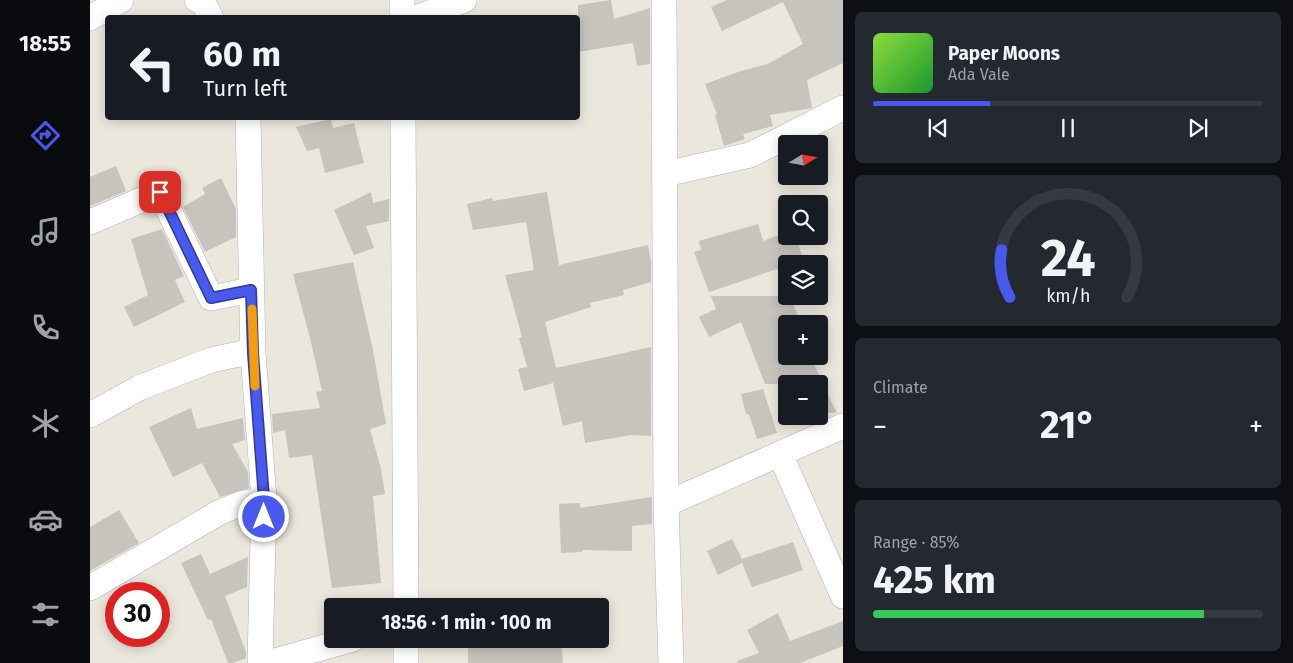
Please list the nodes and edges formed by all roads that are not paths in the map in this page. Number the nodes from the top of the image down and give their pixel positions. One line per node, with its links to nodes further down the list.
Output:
1 (122, 0): 9 (street)
2 (197, 0): 6 (street)
3 (402, 0): 7 (street)
4 (464, 0): 8 (street)
5 (664, 0): 13 (street)
6 (209, 15)
7 (402, 15)
8 (424, 15)
9 (90, 18)
10 (843, 108): 13 (street)
11 (248, 120): 15 (street)
12 (403, 120): 24 (street)
13 (665, 174): 21 (street)
14 (90, 222): 15 (street)
15 (251, 290): 16 (street)
16 (253, 351): 17 (street); 20 (street)
17 (90, 415)
18 (843, 426): 19 (street)
19 (780, 454): 21 (street); 23 (street)
20 (264, 499): 22 (street); 27 (street)
21 (666, 504): 30 (street)
22 (90, 588)
23 (843, 596)
24 (406, 598)
25 (324, 647): 28 (street)
26 (406, 648): 29 (street)
27 (260, 663)
28 (268, 663)
29 (406, 663)
30 (671, 663)

